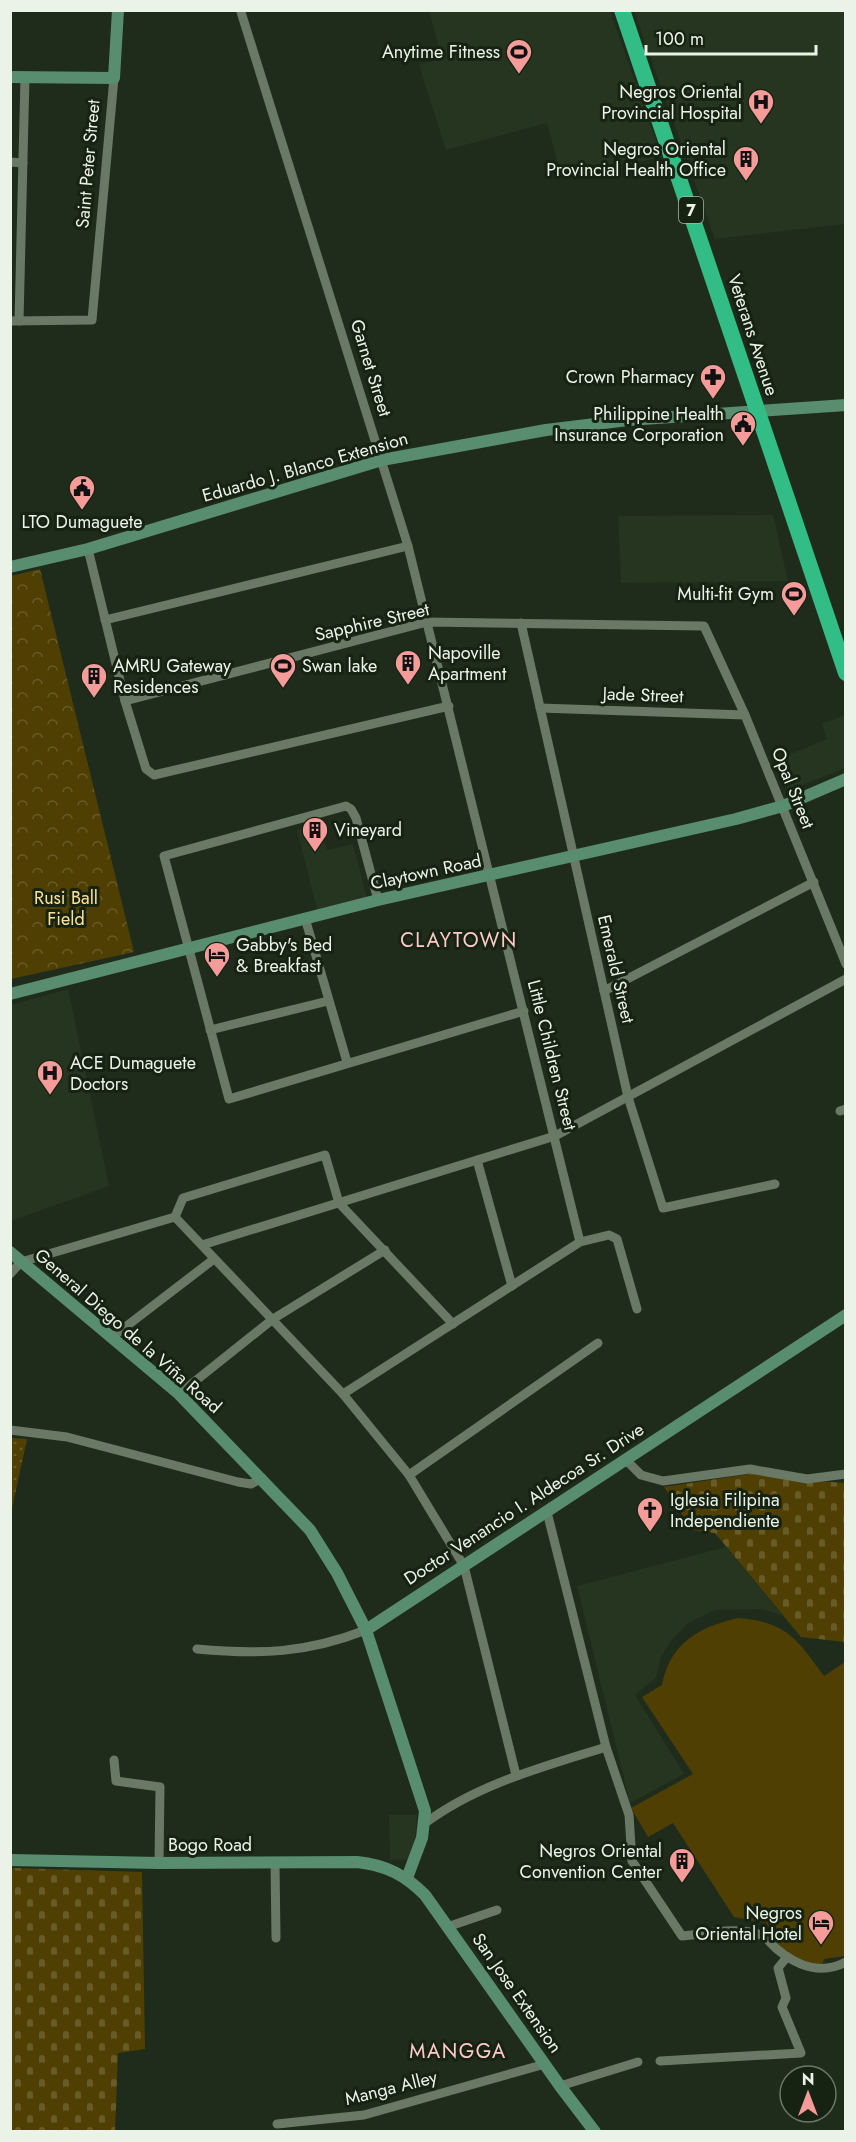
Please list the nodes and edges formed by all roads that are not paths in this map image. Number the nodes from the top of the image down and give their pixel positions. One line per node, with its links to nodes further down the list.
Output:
1 (118, 10): 6 (street, Saint Peter Street)
2 (622, 10): 11 (highway, Veterans Avenue / 7)
3 (241, 12): 12 (street, Garnet Street)
4 (10, 77): 5 (street)
5 (25, 77): 6 (street); 8 (street)
6 (114, 78): 9 (street, Saint Peter Street)
7 (10, 162): 8 (street)
8 (23, 162): 9 (street)
9 (15, 321)
10 (846, 405): 11 (street, Eduardo J. Blanco Extension)
11 (758, 411): 12 (street, Eduardo J. Blanco Extension); 20 (highway, Veterans Avenue / 7)
12 (382, 460): 13 (street, Garnet Street); 14 (street, Eduardo J. Blanco Extension)
13 (408, 546): 16 (street); 17 (street, Garnet Street)
14 (88, 549): 15 (street, Eduardo J. Blanco Extension); 16 (street)
15 (10, 567)
16 (105, 620): 21 (street)
17 (428, 622): 18 (street, Sapphire Street); 21 (street, Sapphire Street); 22 (street, Garnet Street)
18 (521, 623): 19 (street, Sapphire Street); 23 (street, Emerald Street)
19 (704, 626): 24 (street, Opal Street)
20 (846, 673)
21 (125, 701): 22 (street)
22 (449, 706): 28 (street, Garnet Street)
23 (540, 708): 24 (street, Jade Street); 27 (street, Emerald Street)
24 (745, 715): 26 (street, Opal Street)
25 (846, 779): 26 (street, Claytown Road)
26 (783, 806): 27 (street, Claytown Road); 29 (street, Opal Street)
27 (573, 858): 28 (street, Claytown Road); 35 (street, Emerald Street)
28 (491, 876): 30 (street, Claytown Road); 38 (street, Little Children Street)
29 (814, 882): 33 (street, Opal Street); 35 (street)
30 (378, 900): 31 (street, Claytown Road); 32 (street)
31 (305, 918): 32 (street, Claytown Road); 37 (street)
32 (187, 947): 36 (street, Claytown Road); 39 (street)
33 (846, 964)
34 (846, 979): 41 (street)
35 (604, 991): 41 (street, Emerald Street)
36 (10, 994)
37 (328, 1001): 39 (street); 40 (street)
38 (524, 1011): 40 (street); 42 (street, Little Children Street)
39 (210, 1030): 40 (street)
40 (347, 1062)
41 (628, 1096): 42 (street); 44 (street, Emerald Street)
42 (555, 1136): 43 (street); 47 (street, Little Children Street)
43 (477, 1160): 45 (street); 54 (street)
44 (775, 1185)
45 (339, 1203): 46 (street); 48 (street); 49 (street)
46 (175, 1217): 48 (street); 52 (street)
47 (580, 1242): 54 (street); 55 (street)
48 (202, 1245): 51 (street)
49 (385, 1250): 57 (street); 58 (street)
50 (10, 1252): 52 (street, General Diego de la Viña Road)
51 (214, 1259): 57 (street); 59 (street)
52 (21, 1262): 53 (street); 59 (street, General Diego de la Viña Road)
53 (10, 1274)
54 (512, 1286): 58 (street)
55 (637, 1309)
56 (846, 1315): 64 (street, Doctor Venancio I. Aldecoa Sr. Drive)
57 (273, 1319): 61 (street); 62 (street)
58 (453, 1324): 62 (street)
59 (111, 1338): 61 (street, General Diego de la Viña Road)
60 (598, 1343): 65 (street)
61 (179, 1394): 67 (street, General Diego de la Viña Road)
62 (344, 1394): 65 (street)
63 (10, 1430): 67 (street)
64 (625, 1459): 66 (street); 68 (street, Doctor Venancio I. Aldecoa Sr. Drive)
65 (409, 1474): 69 (street)
66 (846, 1474)
67 (262, 1478): 70 (street, General Diego de la Viña Road)
68 (547, 1512): 69 (street, Doctor Venancio I. Aldecoa Sr. Drive); 72 (street)
69 (464, 1566): 70 (street, Doctor Venancio I. Aldecoa Sr. Drive); 74 (street)
70 (366, 1630): 71 (street, Doctor Venancio I. Aldecoa Sr. Drive); 75 (street, General Diego de la Viña Road)
71 (197, 1648)
72 (606, 1747): 74 (street); 83 (street)
73 (114, 1760): 77 (street)
74 (516, 1775): 75 (street)
75 (424, 1824): 79 (street, General Diego de la Viña Road)
76 (10, 1860): 77 (street, Bogo Road)
77 (159, 1863): 78 (street, Bogo Road)
78 (274, 1863): 79 (street, Bogo Road); 82 (street)
79 (407, 1878): 81 (street, San Jose Extension)
80 (497, 1910): 81 (street)
81 (447, 1927): 87 (street, San Jose Extension)
82 (276, 1938)
83 (787, 1957): 84 (street); 85 (street)
84 (846, 1962)
85 (660, 2061)
86 (638, 2062): 88 (street)
87 (545, 2064): 88 (street, San Jose Extension); 89 (street, Manga Alley)
88 (560, 2086): 90 (street, San Jose Extension)
89 (277, 2124)
90 (595, 2132)

